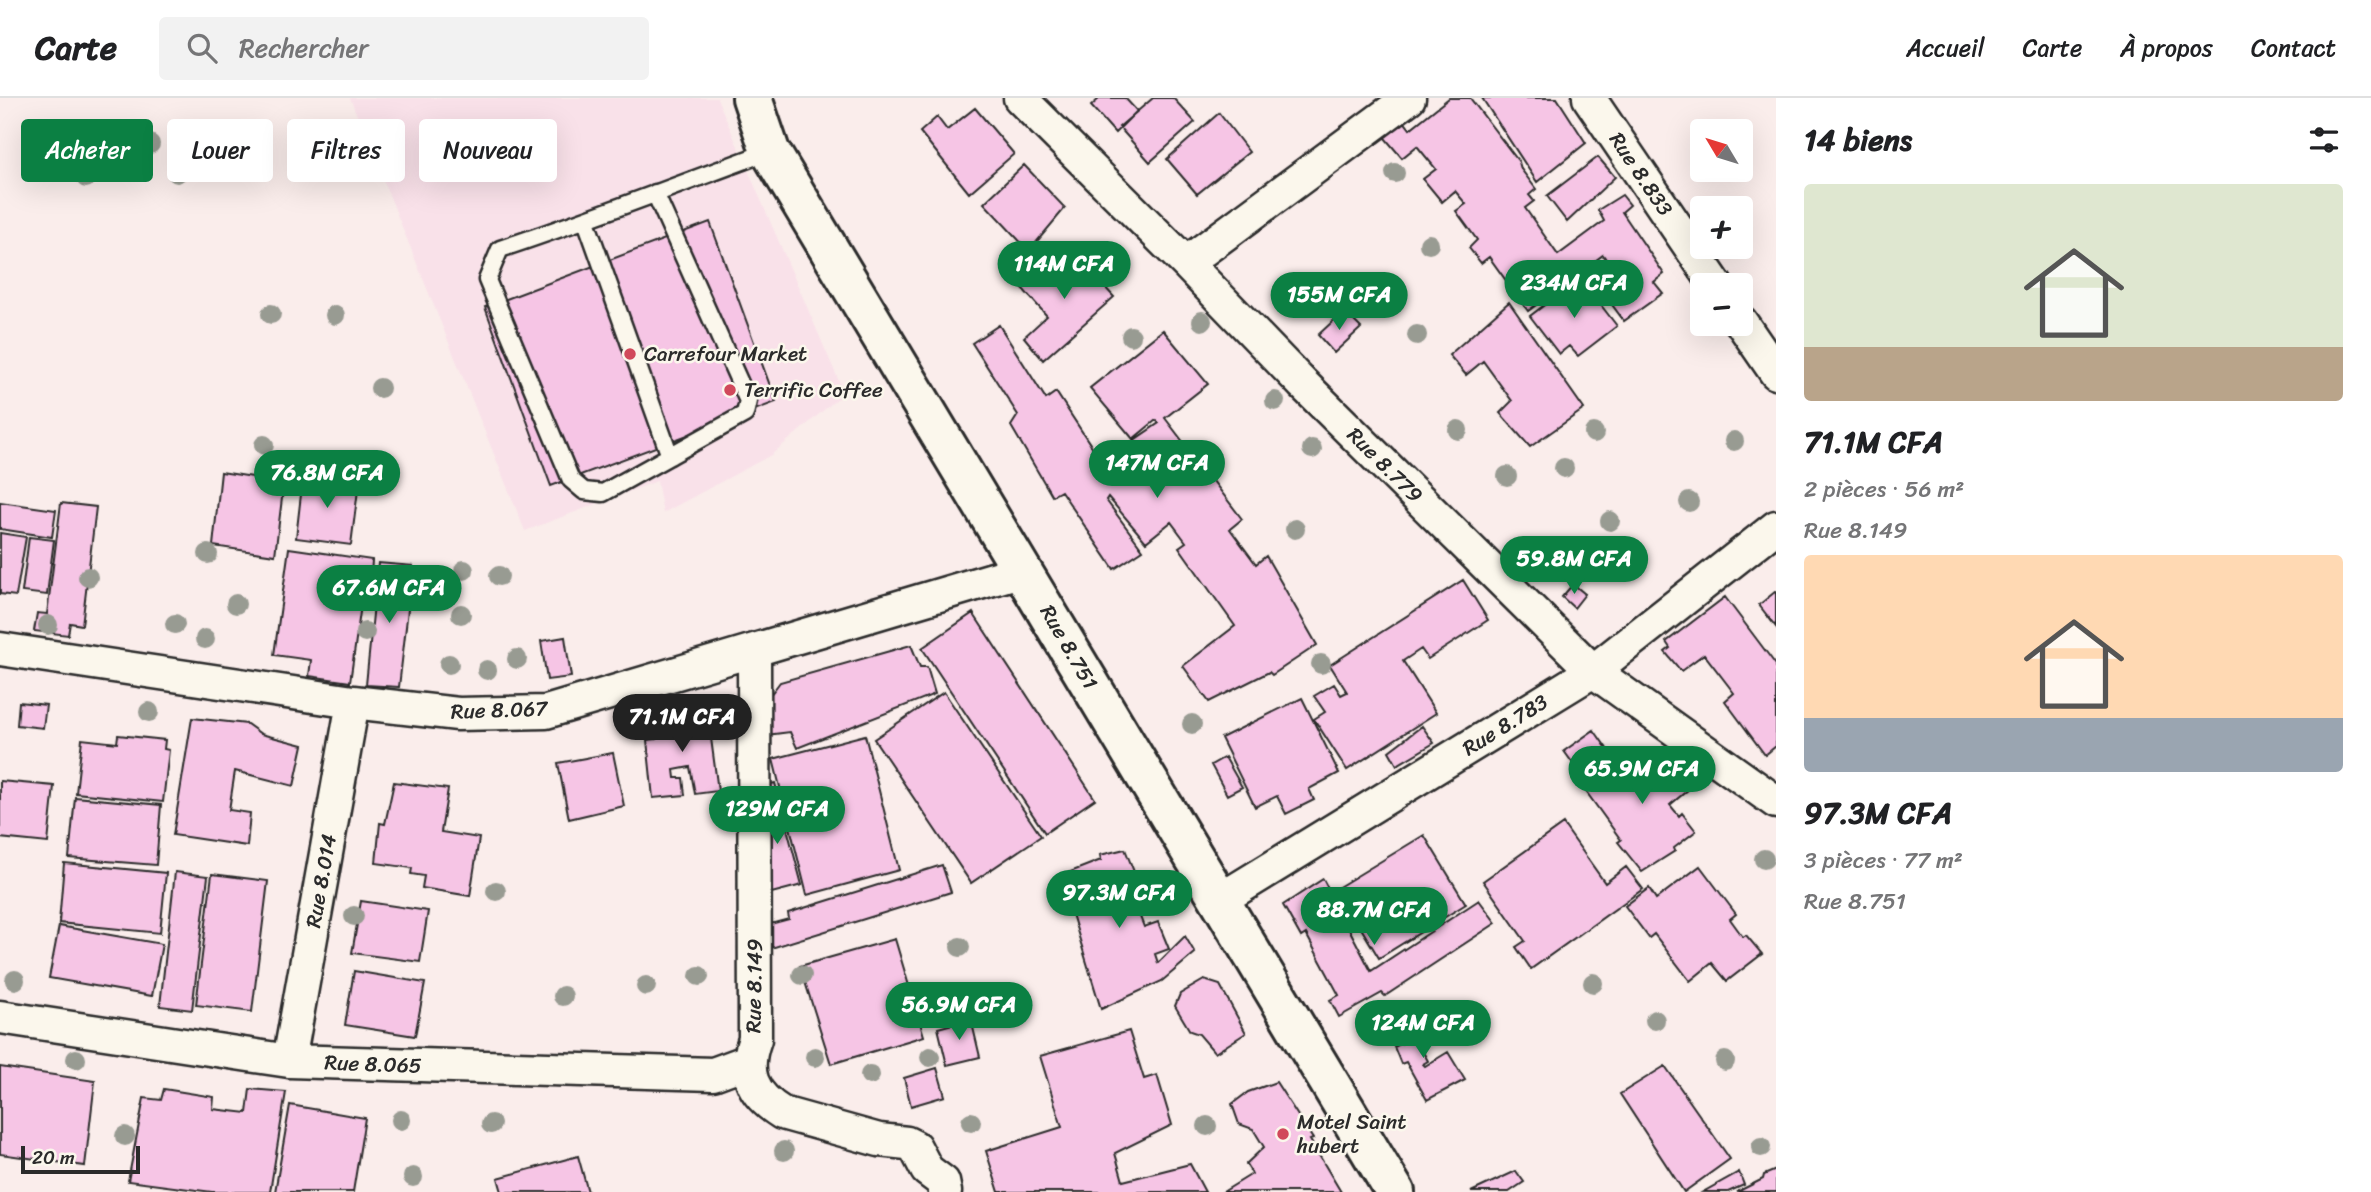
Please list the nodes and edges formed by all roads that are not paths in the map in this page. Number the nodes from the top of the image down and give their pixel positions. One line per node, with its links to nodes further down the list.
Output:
1 (752, 98): 5 (main road, Rue 8.751)
2 (1020, 98): 8 (street, Rue 8.779)
3 (1409, 98): 8 (street)
4 (1589, 98): 9 (street, Rue 8.833)
5 (770, 151): 6 (lane); 14 (main road, Rue 8.751)
6 (655, 193): 7 (lane); 12 (lane)
7 (586, 221): 12 (lane); 12 (lane)
8 (1186, 263): 17 (street, Rue 8.779)
9 (1708, 273)
10 (1751, 336): 11 (street)
11 (1776, 373)
12 (670, 456)
13 (1776, 527): 17 (street, Rue 8.783)
14 (1023, 570): 16 (street, Rue 8.067); 20 (main road, Rue 8.751)
15 (0, 649): 18 (street, Rue 8.067)
16 (754, 651): 18 (street, Rue 8.067); 22 (street, Rue 8.149)
17 (1593, 671): 19 (street, Rue 8.779); 20 (street, Rue 8.783)
18 (353, 702): 23 (street, Rue 8.014)
19 (1776, 802)
20 (1217, 901): 25 (main road, Rue 8.751)
21 (0, 1017): 23 (street, Rue 8.065)
22 (748, 1060): 23 (street, Rue 8.065); 24 (street, Rue 8.149)
23 (289, 1061)
24 (945, 1192)
25 (1395, 1192)

